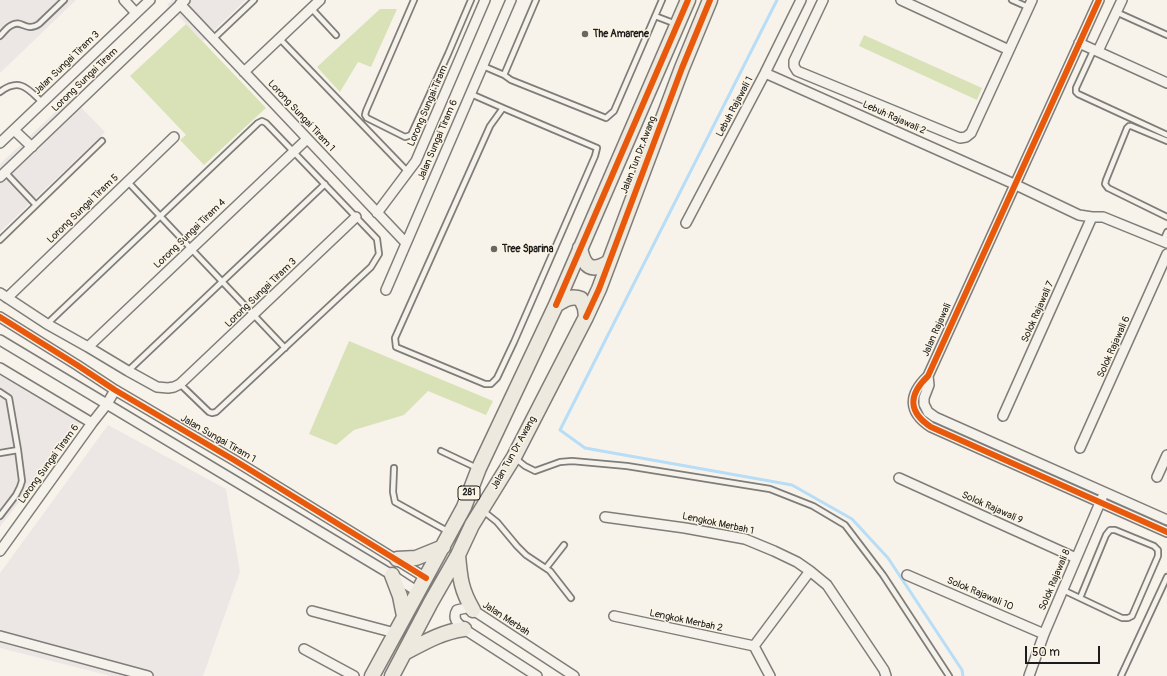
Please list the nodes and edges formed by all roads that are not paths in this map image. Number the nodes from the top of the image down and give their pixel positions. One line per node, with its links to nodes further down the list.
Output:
1 (64, 0): 29 (lane)
2 (124, 0): 24 (street)
3 (150, 0): 24 (street, Jalan Sungai Tiram 3)
4 (254, 0): 31 (lane)
5 (320, 0): 22 (street)
6 (414, 0): 35 (lane)
7 (470, 0): 35 (lane)
8 (485, 0): 36 (street, Lorong Sungai Tiram)
9 (511, 0): 37 (street, Jalan Sungai Tiram 6)
10 (536, 0): 40 (lane)
11 (662, 0): 25 (lane)
12 (688, 0): 26 (main road, Jalan Tun Dr Awang / 281)
13 (710, 0): 74 (main road, Jalan Tun Dr Awang / 281)
14 (801, 0): 39 (street, Lebuh Rajawali 1)
15 (823, 0): 33 (street)
16 (901, 0): 33 (street)
17 (1012, 0): 21 (lane)
18 (1098, 0): 32 (street, Jalan Rajawali)
19 (1122, 0): 23 (street)
20 (183, 2): 31 (street, Lorong Sungai Tiram 1); 53 (street, Lorong Sungai Tiram)
21 (1030, 4): 33 (street)
22 (311, 8): 27 (lane); 30 (street)
23 (1116, 12): 28 (lane); 34 (street)
24 (136, 13): 44 (street, Jalan Sungai Tiram 3)
25 (655, 16): 26 (lane); 40 (lane)
26 (677, 25): 72 (main road, Jalan Tun Dr Awang / 281)
27 (336, 35)
28 (1167, 35)
29 (0, 36)
30 (279, 38): 38 (street); 55 (lane)
31 (213, 39): 38 (street, Lorong Sungai Tiram 1)
32 (1079, 43): 34 (street); 59 (street, Jalan Rajawali)
33 (1008, 50)
34 (1096, 50): 41 (street); 47 (lane)
35 (448, 54): 36 (lane)
36 (460, 58): 55 (street, Lorong Sungai Tiram)
37 (483, 66): 40 (lane); 43 (street, Jalan Sungai Tiram 6)
38 (244, 72): 49 (street, Lorong Sungai Tiram 1)
39 (765, 73): 59 (street, Lebuh Rajawali 2); 66 (street, Lebuh Rajawali 1)
40 (504, 76)
41 (1167, 83)
42 (0, 92): 44 (lane)
43 (471, 94): 45 (lane); 70 (street, Jalan Sungai Tiram 6)
44 (42, 102): 46 (street, Jalan Sungai Tiram 3)
45 (503, 108): 45 (lane)
46 (14, 130): 52 (street, Jalan Sungai Tiram 3); 53 (street)
47 (1167, 135)
48 (174, 137): 57 (street, Lorong Sungai Tiram 5)
49 (307, 139): 54 (street, Lorong Sungai Tiram 4); 61 (street, Lorong Sungai Tiram 1)
50 (102, 141): 60 (lane)
51 (1167, 141): 65 (lane)
52 (0, 143)
53 (32, 147): 56 (street, Lorong Sungai Tiram)
54 (293, 151): 58 (lane); 62 (lane); 71 (street, Lorong Sungai Tiram 4)
55 (408, 172): 61 (street, Lorong Sungai Tiram)
56 (2, 174): 60 (lane)
57 (127, 181): 62 (lane); 77 (street, Lorong Sungai Tiram 5)
58 (325, 184): 63 (lane); 75 (lane)
59 (1014, 184): 64 (street, Lebuh Rajawali 2); 88 (street, Jalan Rajawali)
60 (36, 205): 68 (lane)
61 (377, 212): 70 (street, Lorong Sungai Tiram 1)
62 (160, 216): 71 (lane); 82 (lane)
63 (356, 217): 79 (street, Lorong Sungai Tiram 3); 85 (lane)
64 (1092, 217): 69 (street, Lebuh Rajawali 2); 93 (street, Solok Rajawali 7)
65 (1167, 217)
66 (686, 223)
67 (1167, 232): 69 (lane)
68 (0, 240)
69 (1165, 242)
70 (406, 244): 76 (street, Jalan Sungai Tiram 6)
71 (191, 248): 75 (lane); 84 (street, Lorong Sungai Tiram 4)
72 (580, 248): 74 (main road); 78 (main road, Jalan Tun Dr Awang / 281)
73 (1167, 254): 95 (street, Solok Rajawali 6)
74 (609, 262): 81 (main road, Jalan Tun Dr Awang / 281)
75 (222, 281): 79 (lane); 87 (lane)
76 (386, 290)
77 (4, 296): 82 (street)
78 (556, 305): 81 (main road); 102 (main road, Jalan Tun Dr Awang / 281)
79 (254, 315): 85 (lane); 89 (street, Lorong Sungai Tiram 3)
80 (0, 317): 90 (street, Jalan Sungai Tiram 1)
81 (586, 317): 100 (main road, Jalan Tun Dr Awang / 281)
82 (47, 324): 84 (street)
83 (0, 340): 92 (street)
84 (88, 346): 87 (street)
85 (286, 348): 89 (lane)
86 (0, 368): 94 (street)
87 (128, 371): 89 (street)
88 (928, 376): 105 (street, Jalan Rajawali); 106 (street, Jalan Rajawali)
89 (180, 384)
90 (115, 390): 92 (street, Lorong Sungai Tiram 6); 118 (street, Jalan Sungai Tiram 1)
91 (0, 392): 96 (lane)
92 (107, 404): 94 (street, Lorong Sungai Tiram 6); 121 (street)
93 (1003, 416)
94 (92, 424): 115 (street, Lorong Sungai Tiram 6)
95 (1080, 448)
96 (18, 450): 98 (lane); 108 (lane)
97 (441, 451): 102 (lane)
98 (0, 453)
99 (1167, 454): 103 (street)
100 (514, 457): 107 (main road, Jalan Tun Dr Awang / 281); 148 (lane)
101 (394, 468): 112 (lane)
102 (479, 468): 112 (main road, Jalan Tun Dr Awang / 281)
103 (1157, 477)
104 (899, 478): 117 (street, Solok Rajawali 9)
105 (1105, 493): 106 (street, Solok Rajawali 8); 110 (street, Jalan Rajawali)
106 (1100, 503): 111 (street, Jalan Rajawali); 117 (street, Solok Rajawali 8)
107 (482, 509): 116 (main road, Jalan Tun Dr Awang / 281); 119 (lane)
108 (0, 516)
109 (605, 517): 120 (street, Lengkok Merbah 1)
110 (1167, 520)
111 (1167, 532)
112 (451, 533): 114 (main road, Jalan Tun Dr Awang / 281)
113 (564, 545): 119 (lane)
114 (443, 547): 118 (main road); 123 (main road, Jalan Tun Dr Awang / 281)
115 (0, 551)
116 (458, 555): 129 (main road); 139 (main road, Jalan Tun Dr Awang / 281)
117 (1076, 558): 125 (street, Solok Rajawali 8)
118 (397, 559): 123 (street, Jalan Sungai Tiram 1)
119 (546, 568): 127 (lane)
120 (810, 571): 137 (street); 147 (street, Lengkok Merbah 1)
121 (392, 575): 126 (street); 131 (main road)
122 (907, 575): 135 (street, Solok Rajawali 10)
123 (426, 578): 126 (main road, Jalan Tun Dr Awang / 281)
124 (1167, 578): 150 (lane)
125 (1063, 590): 128 (lane); 135 (street, Solok Rajawali 8)
126 (418, 592): 131 (main road, Jalan Tun Dr Awang / 281)
127 (571, 598)
128 (1080, 598): 128 (lane)
129 (473, 610): 133 (street, Jalan Merbah); 145 (street, Jalan Merbah)
130 (312, 611): 134 (street)
131 (404, 616): 134 (main road, Jalan Tun Dr Awang / 281)
132 (614, 616): 137 (street, Lengkok Merbah 2)
133 (464, 629): 139 (main road); 144 (street, Jalan Merbah)
134 (395, 633): 142 (main road, Jalan Tun Dr Awang / 281)
135 (1044, 634): 149 (street, Solok Rajawali 8)
136 (0, 636): 140 (street)
137 (754, 646): 146 (street)
138 (304, 649): 141 (street)
139 (406, 652): 143 (main road, Jalan Tun Dr Awang / 281)
140 (148, 676)
141 (354, 676)
142 (372, 676)
143 (392, 676)
144 (537, 676)
145 (574, 676)
146 (770, 676)
147 (886, 676)
148 (949, 676)
149 (1029, 676)
150 (1121, 676)

